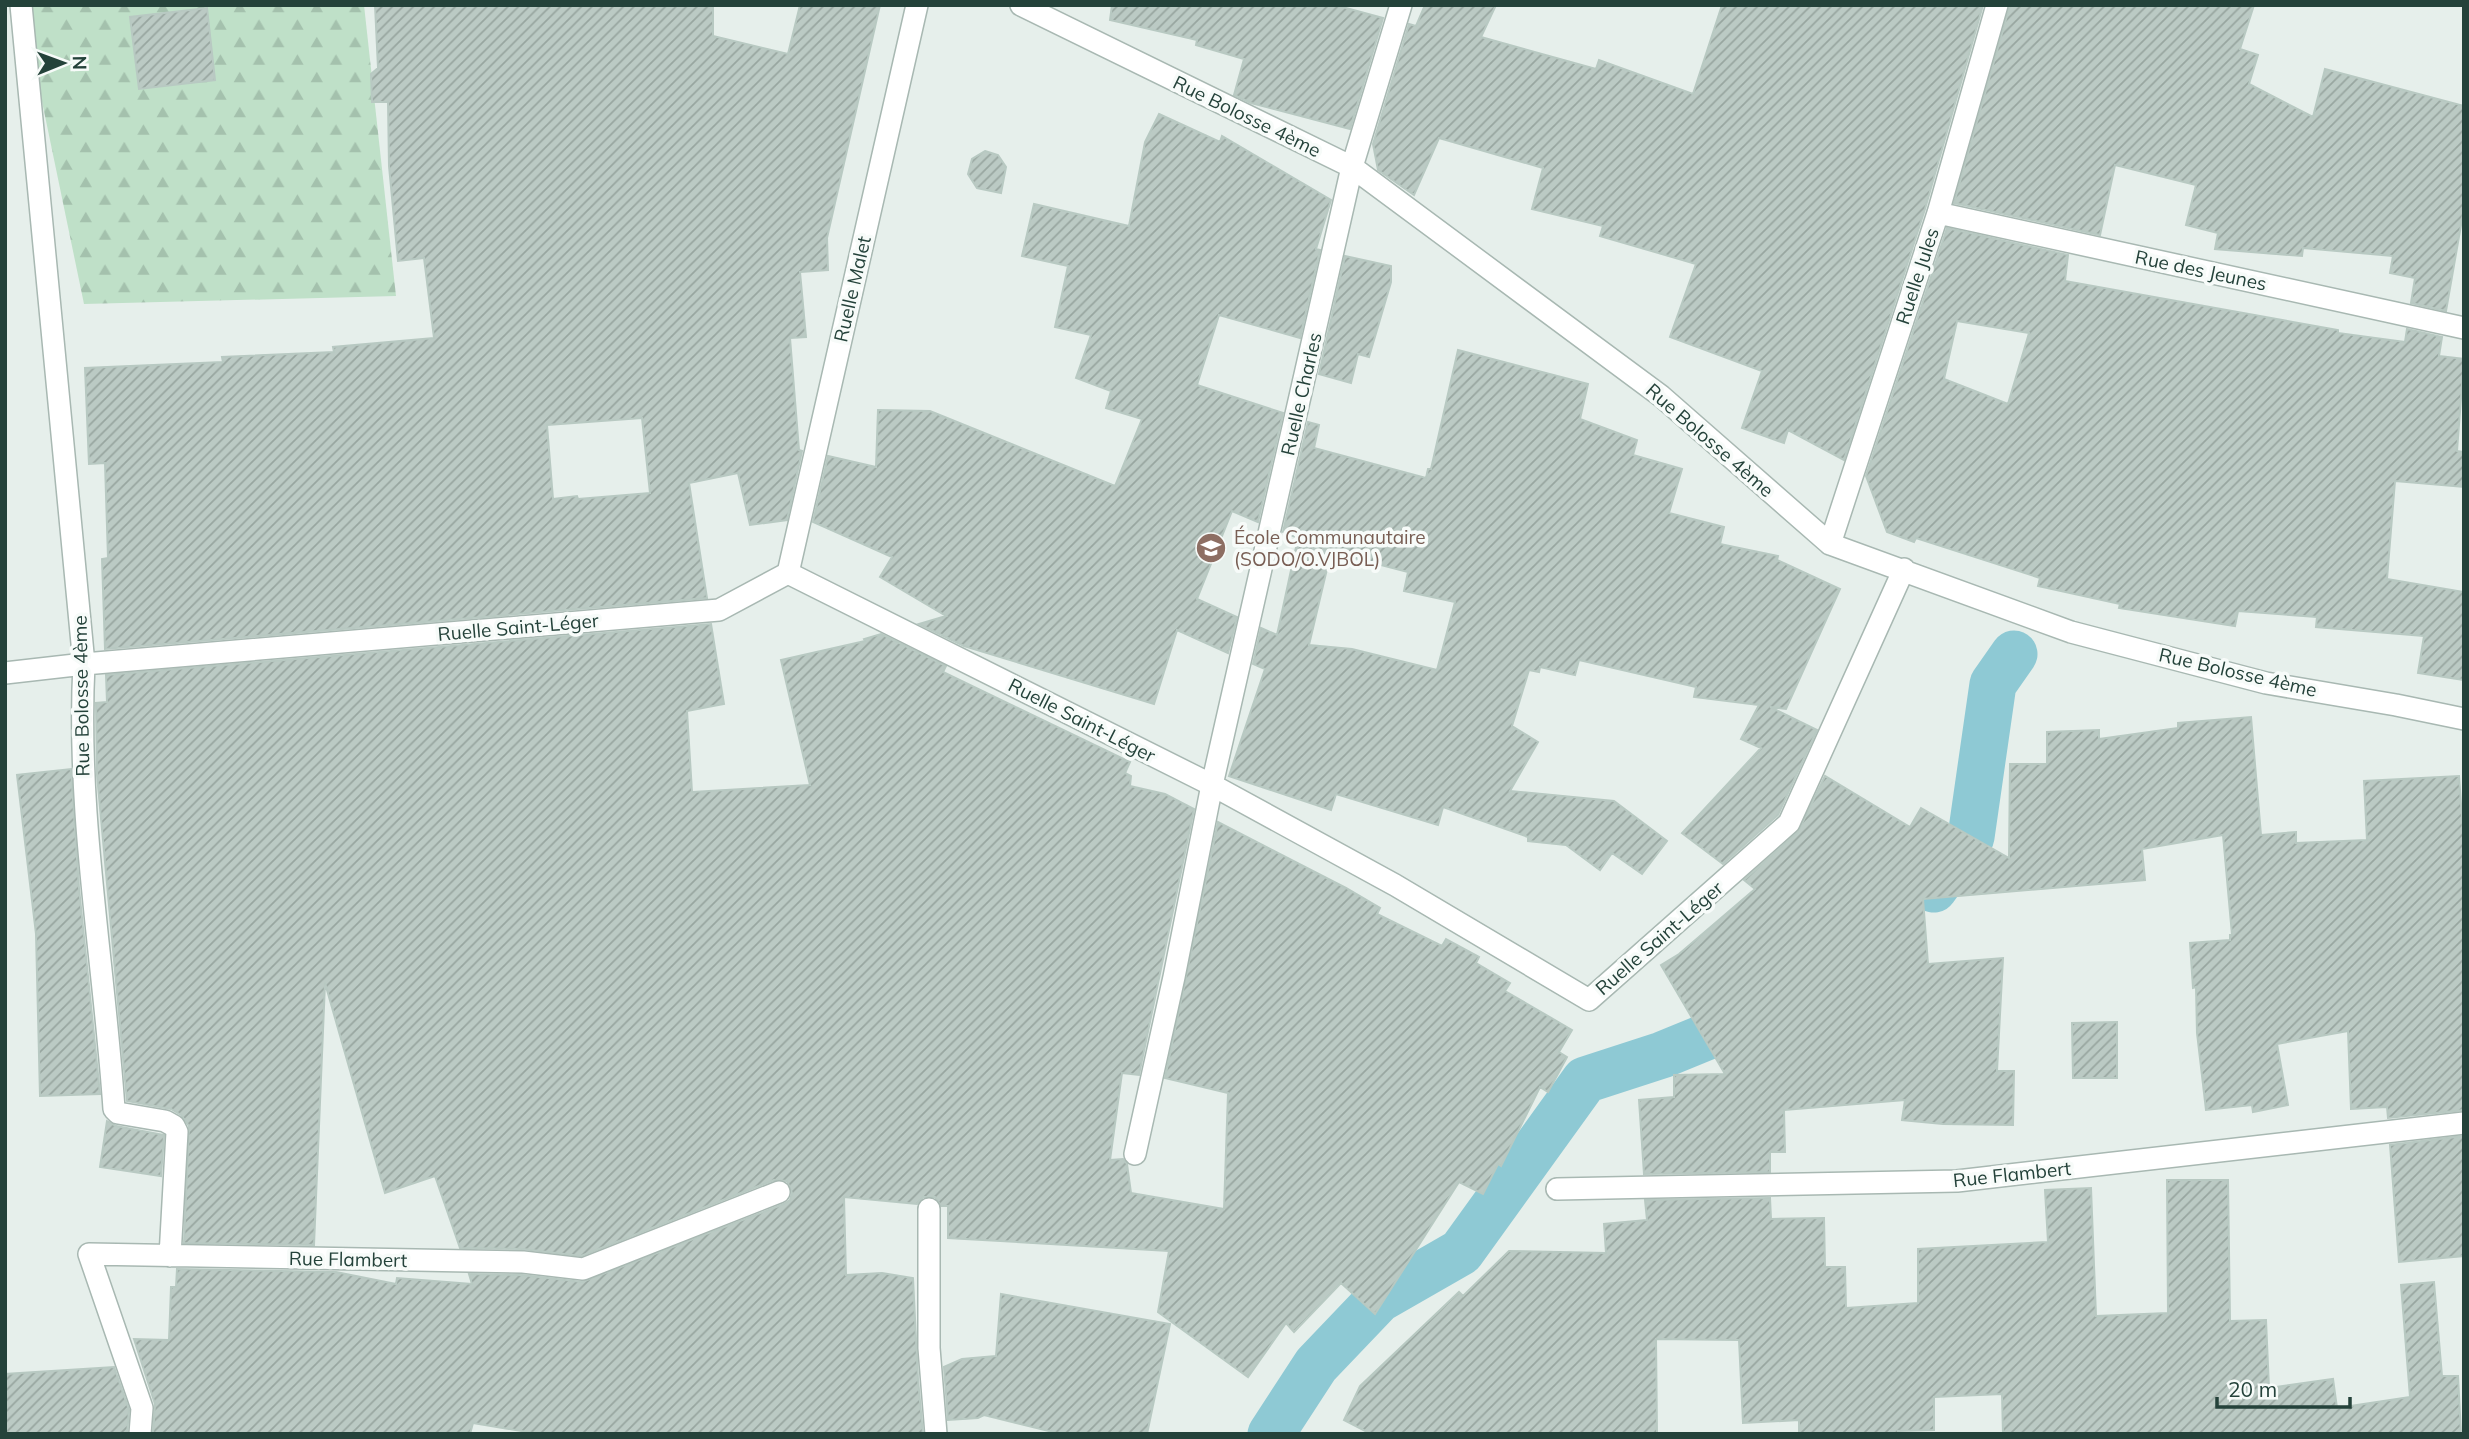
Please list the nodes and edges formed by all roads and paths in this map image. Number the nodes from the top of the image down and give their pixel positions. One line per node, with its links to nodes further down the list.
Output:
1 (21, 5): 12 (street, Rue Bolosse 4ème)
2 (917, 5): 11 (street, Ruelle Malet)
3 (1021, 5): 6 (street, Rue Bolosse 4ème)
4 (1401, 5): 6 (street, Ruelle Charles)
5 (1997, 5): 7 (street, Ruelle Jules)
6 (1352, 167): 9 (street, Rue Bolosse 4ème); 15 (street, Ruelle Charles)
7 (1938, 213): 8 (street, Rue des Jeunes); 9 (street, Ruelle Jules)
8 (2464, 328)
9 (1830, 544): 10 (street, Rue Bolosse 4ème)
10 (1904, 569): 14 (street, Rue Bolosse 4ème); 15 (street, Ruelle Saint-Léger)
11 (788, 573): 12 (street, Ruelle Saint-Léger); 15 (street, Ruelle Saint-Léger)
12 (84, 664): 13 (street, Ruelle Saint-Léger); 21 (street, Rue Bolosse 4ème)
13 (5, 673)
14 (2464, 719)
15 (1212, 785): 17 (street, Ruelle Charles)
16 (2464, 1123): 18 (street, Rue Flambert)
17 (1135, 1154)
18 (1557, 1189)
19 (779, 1192): 21 (street, Rue Flambert)
20 (929, 1209): 23 (street)
21 (170, 1256): 22 (street, Rue Flambert)
22 (140, 1434)
23 (936, 1434)

